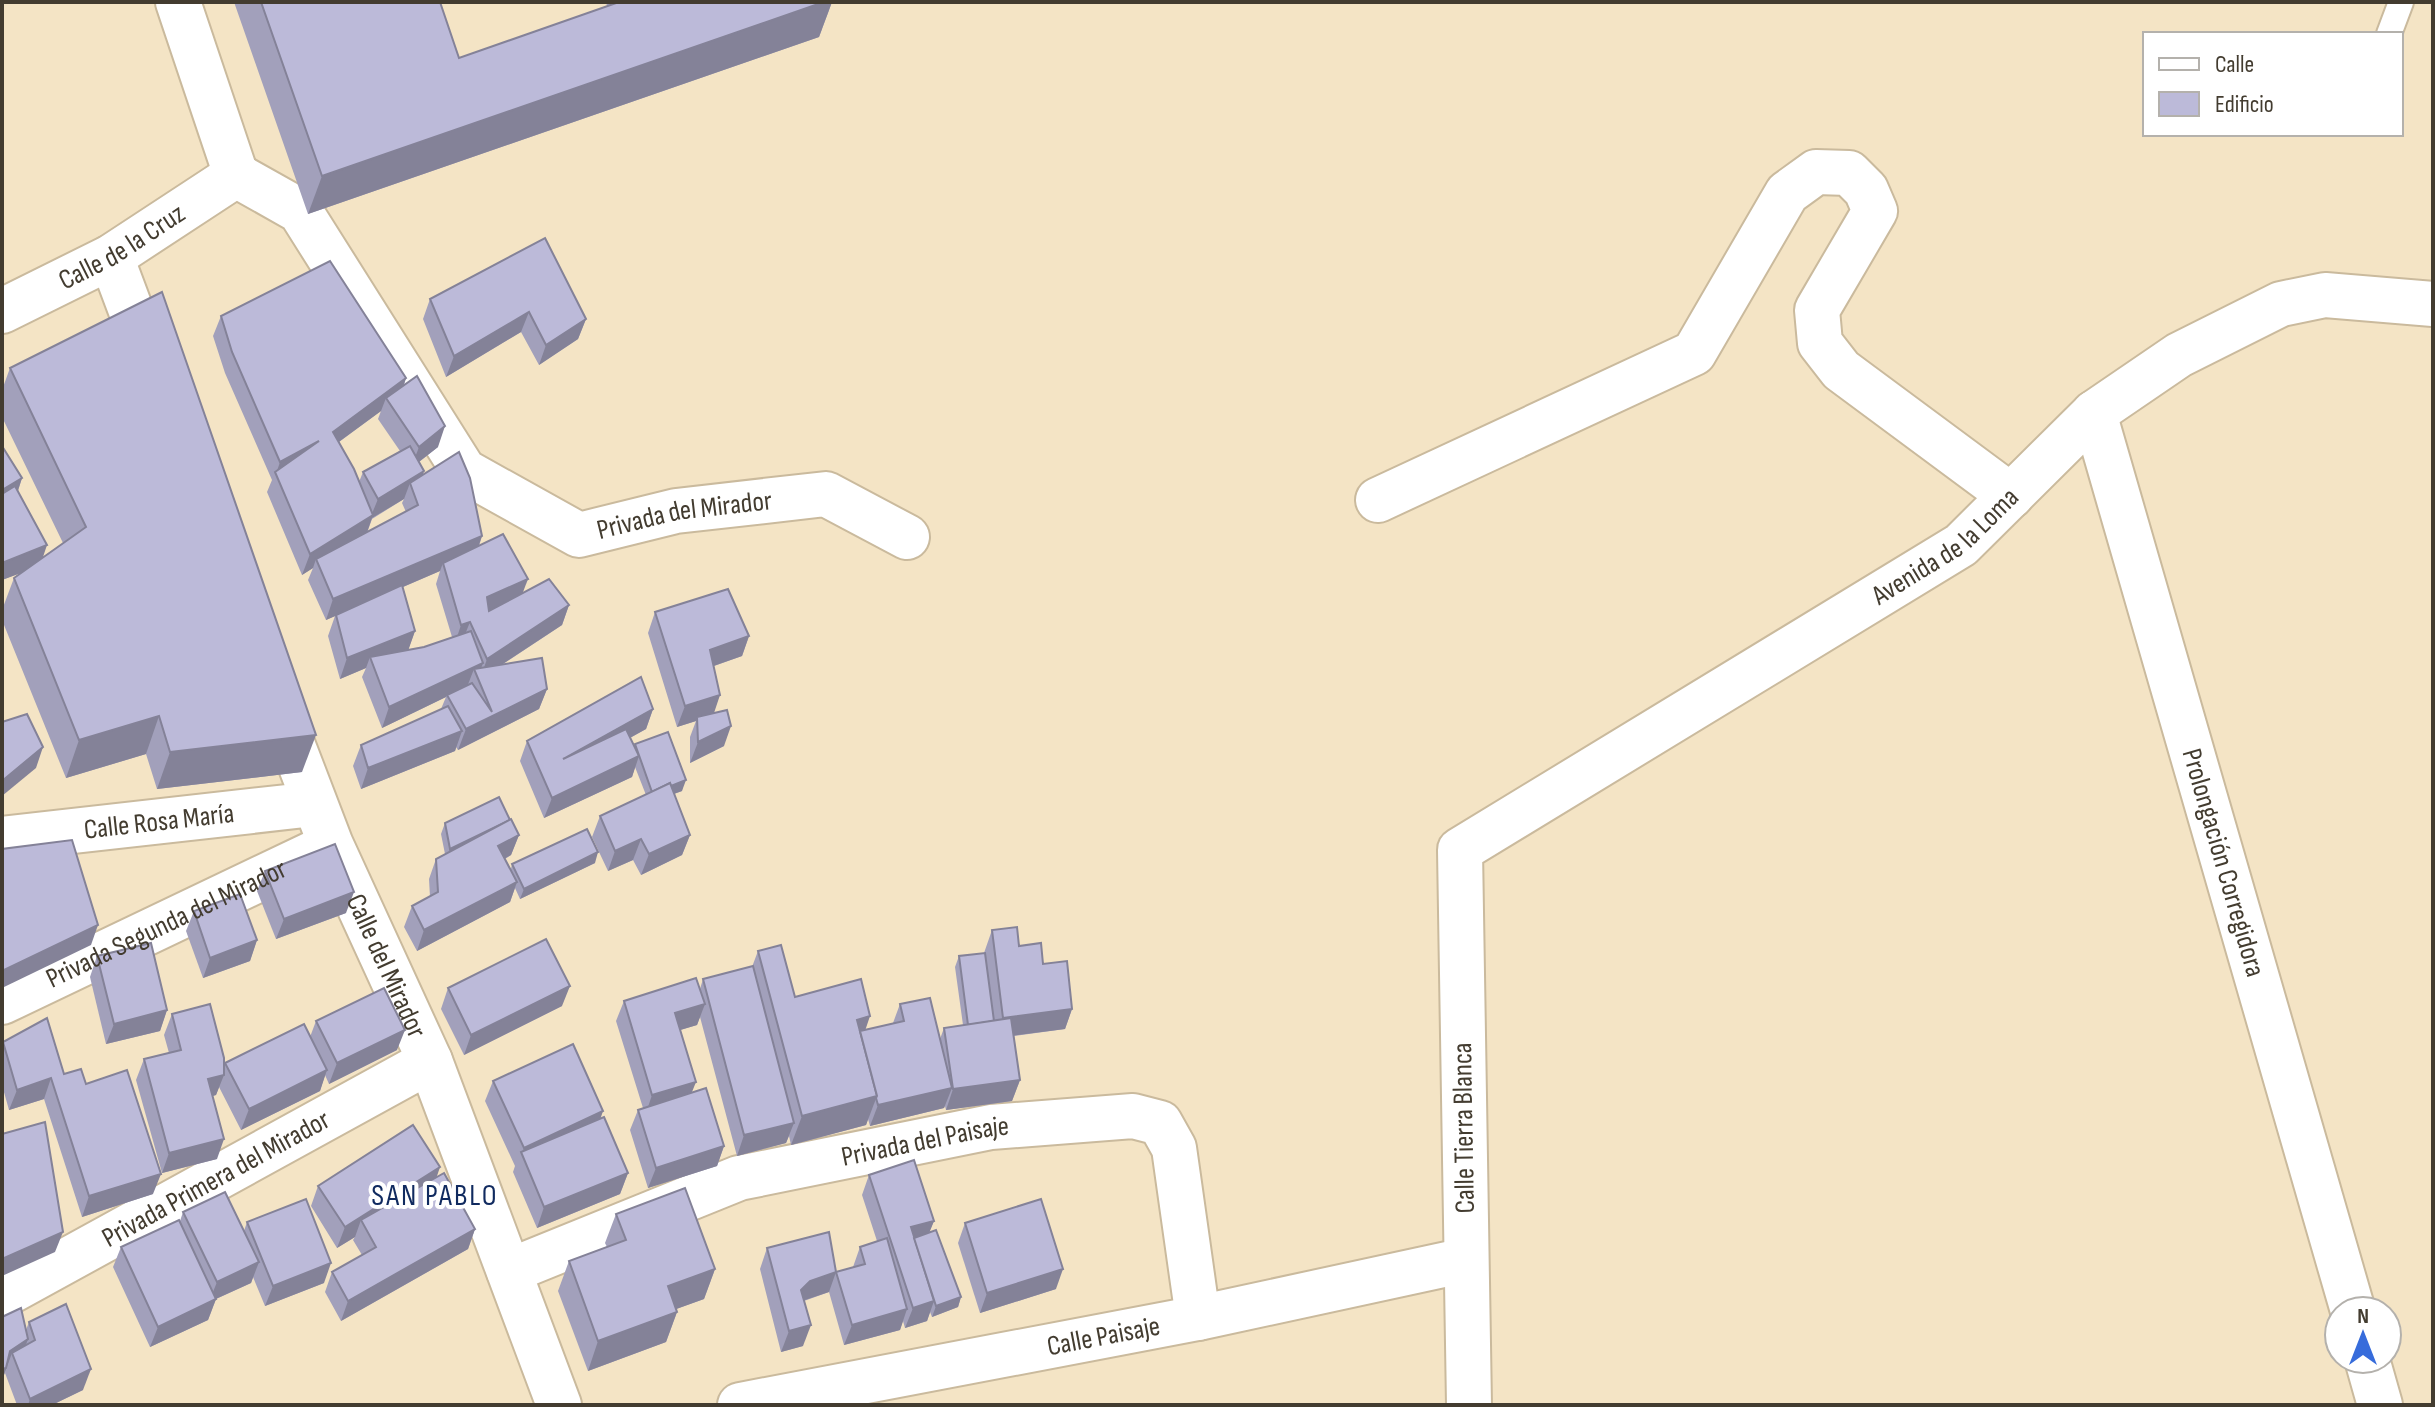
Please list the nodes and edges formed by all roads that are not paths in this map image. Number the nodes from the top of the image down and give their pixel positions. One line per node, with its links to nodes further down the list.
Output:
1 (178, 2): 4 (street)
2 (2401, 2): 3 (lane)
3 (2390, 32)
4 (236, 175): 5 (street, Calle de la Cruz); 12 (street, Privada del Mirador)
5 (111, 257): 7 (street, Calle de la Cruz); 8 (street)
6 (2433, 304): 9 (street, Avenida de la Loma)
7 (2, 311)
8 (165, 403)
9 (2094, 413): 10 (street, Avenida de la Loma); 22 (street, Prolongación Corregidora)
10 (2011, 496): 11 (street); 17 (street, Avenida de la Loma)
11 (1378, 500)
12 (907, 537)
13 (269, 683): 14 (street, Calle del Mirador)
14 (314, 804): 15 (street, Calle Rosa María); 16 (street, Calle del Mirador)
15 (2, 839)
16 (331, 845): 18 (street, Privada Segunda del Mirador); 19 (street, Calle del Mirador)
17 (1460, 850): 20 (street, Calle Tierra Blanca)
18 (2, 1002)
19 (430, 1061): 21 (street, Calle del Mirador); 23 (street, Privada Primera del Mirador)
20 (1466, 1260): 24 (street, Calle Paisaje); 28 (street, Calle Tierra Blanca)
21 (509, 1271): 24 (street, Privada del Paisaje); 26 (street, Calle del Mirador)
22 (2348, 1295)
23 (2, 1296)
24 (1198, 1318): 27 (street, Calle Paisaje)
25 (2372, 1375): 29 (street)
26 (559, 1405)
27 (740, 1405)
28 (1469, 1405)
29 (2380, 1405)

